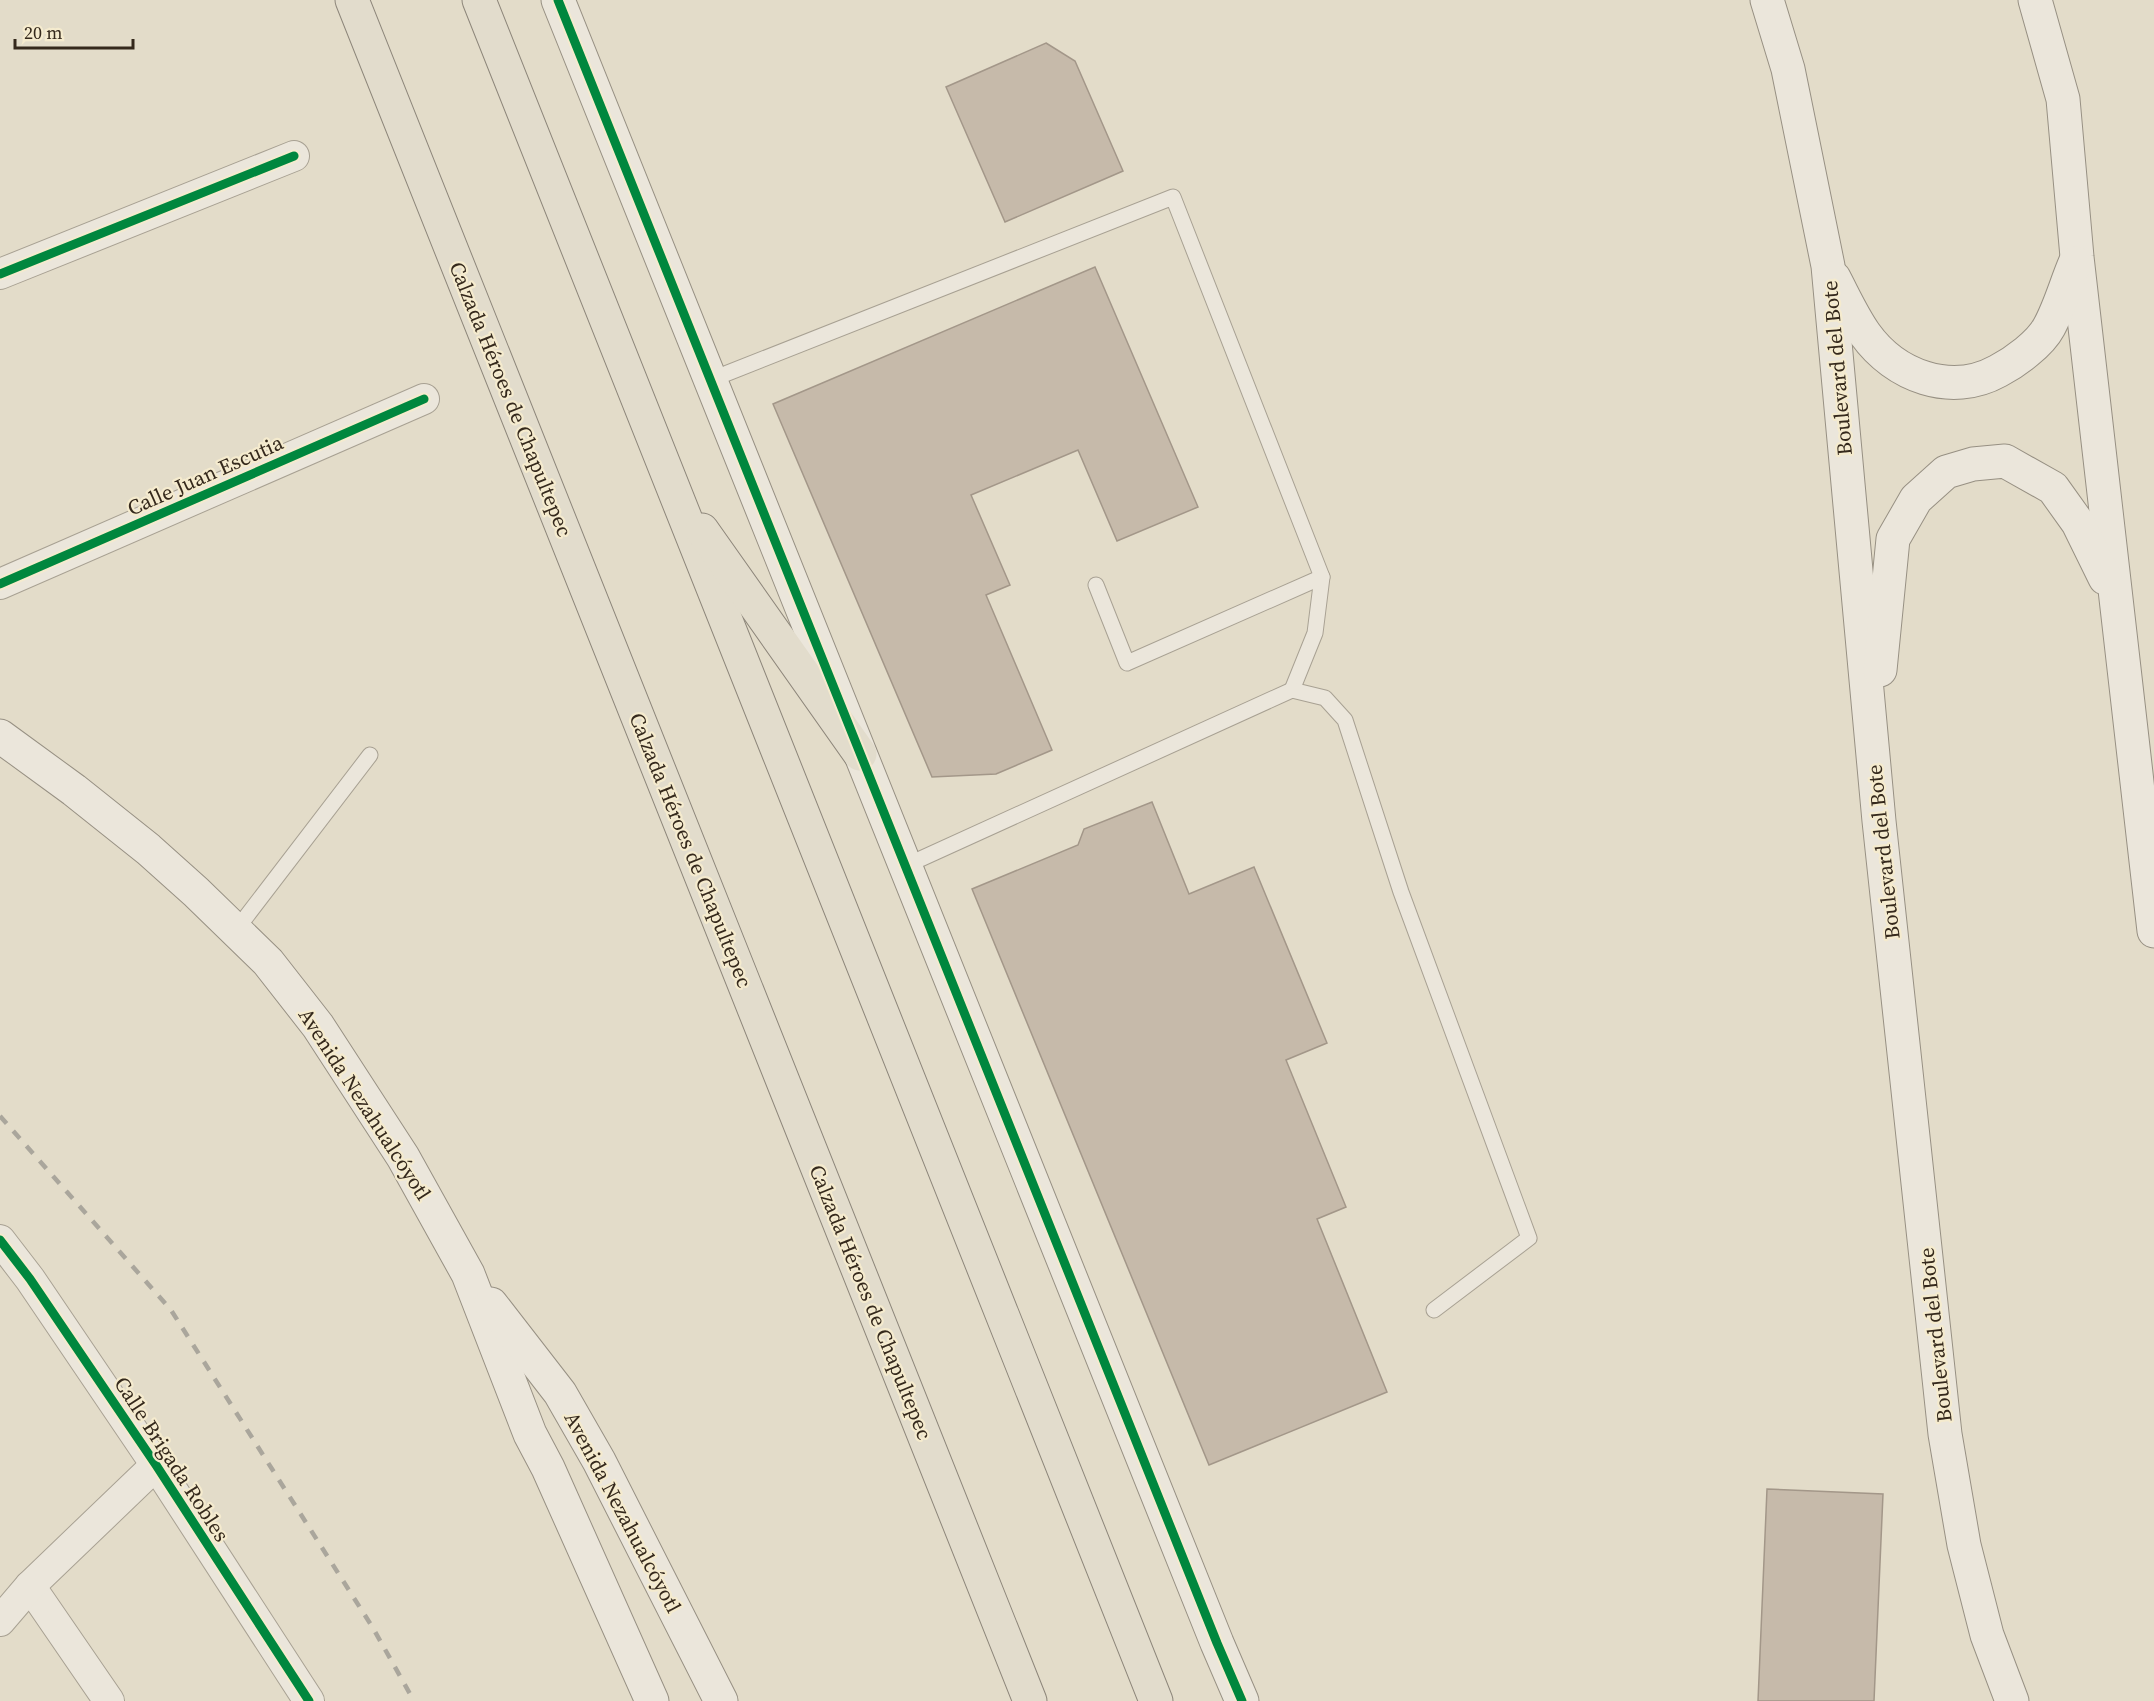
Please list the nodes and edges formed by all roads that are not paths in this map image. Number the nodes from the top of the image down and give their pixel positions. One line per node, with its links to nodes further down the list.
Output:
1 (352, 0): 38 (main road, Calzada Héroes de Chapultepec)
2 (479, 0): 12 (main road)
3 (558, 0): 10 (main road)
4 (1767, 0): 8 (main road, Boulevard del Bote)
5 (2035, 0): 7 (main road)
6 (294, 156): 9 (street)
7 (2077, 257): 8 (main road); 16 (main road)
8 (1828, 266): 19 (main road, Boulevard del Bote)
9 (0, 274)
10 (710, 380): 13 (lane); 20 (main road)
11 (424, 399): 14 (street, Calle Juan Escutia)
12 (671, 486): 20 (main road); 39 (main road)
13 (1322, 577): 15 (lane); 17 (lane)
14 (0, 584)
15 (1096, 585)
16 (2115, 598): 19 (main road); 23 (main road)
17 (1292, 690): 25 (lane); 30 (lane)
18 (0, 736): 26 (main road, Avenida Nezahualcóyotl)
19 (1872, 745): 33 (main road, Boulevard del Bote)
20 (860, 754): 25 (main road)
21 (2154, 754): 23 (main road)
22 (370, 755): 26 (lane)
23 (2141, 817): 24 (main road)
24 (2150, 858): 27 (main road)
25 (905, 866): 40 (main road)
26 (236, 930): 29 (main road, Avenida Nezahualcóyotl)
27 (2154, 931)
28 (0, 1240): 31 (street, Calle Brigada Robles)
29 (468, 1274): 36 (main road, Avenida Nezahualcóyotl); 37 (main road, Avenida Nezahualcóyotl)
30 (1434, 1310)
31 (156, 1465): 32 (street); 35 (street, Calle Brigada Robles)
32 (11, 1599): 34 (street)
33 (1987, 1635): 41 (main road); 42 (main road, Boulevard del Bote)
34 (109, 1701)
35 (309, 1701)
36 (652, 1701)
37 (722, 1701)
38 (1030, 1701)
39 (1156, 1701)
40 (1242, 1701)
41 (1993, 1701)
42 (2012, 1701)

